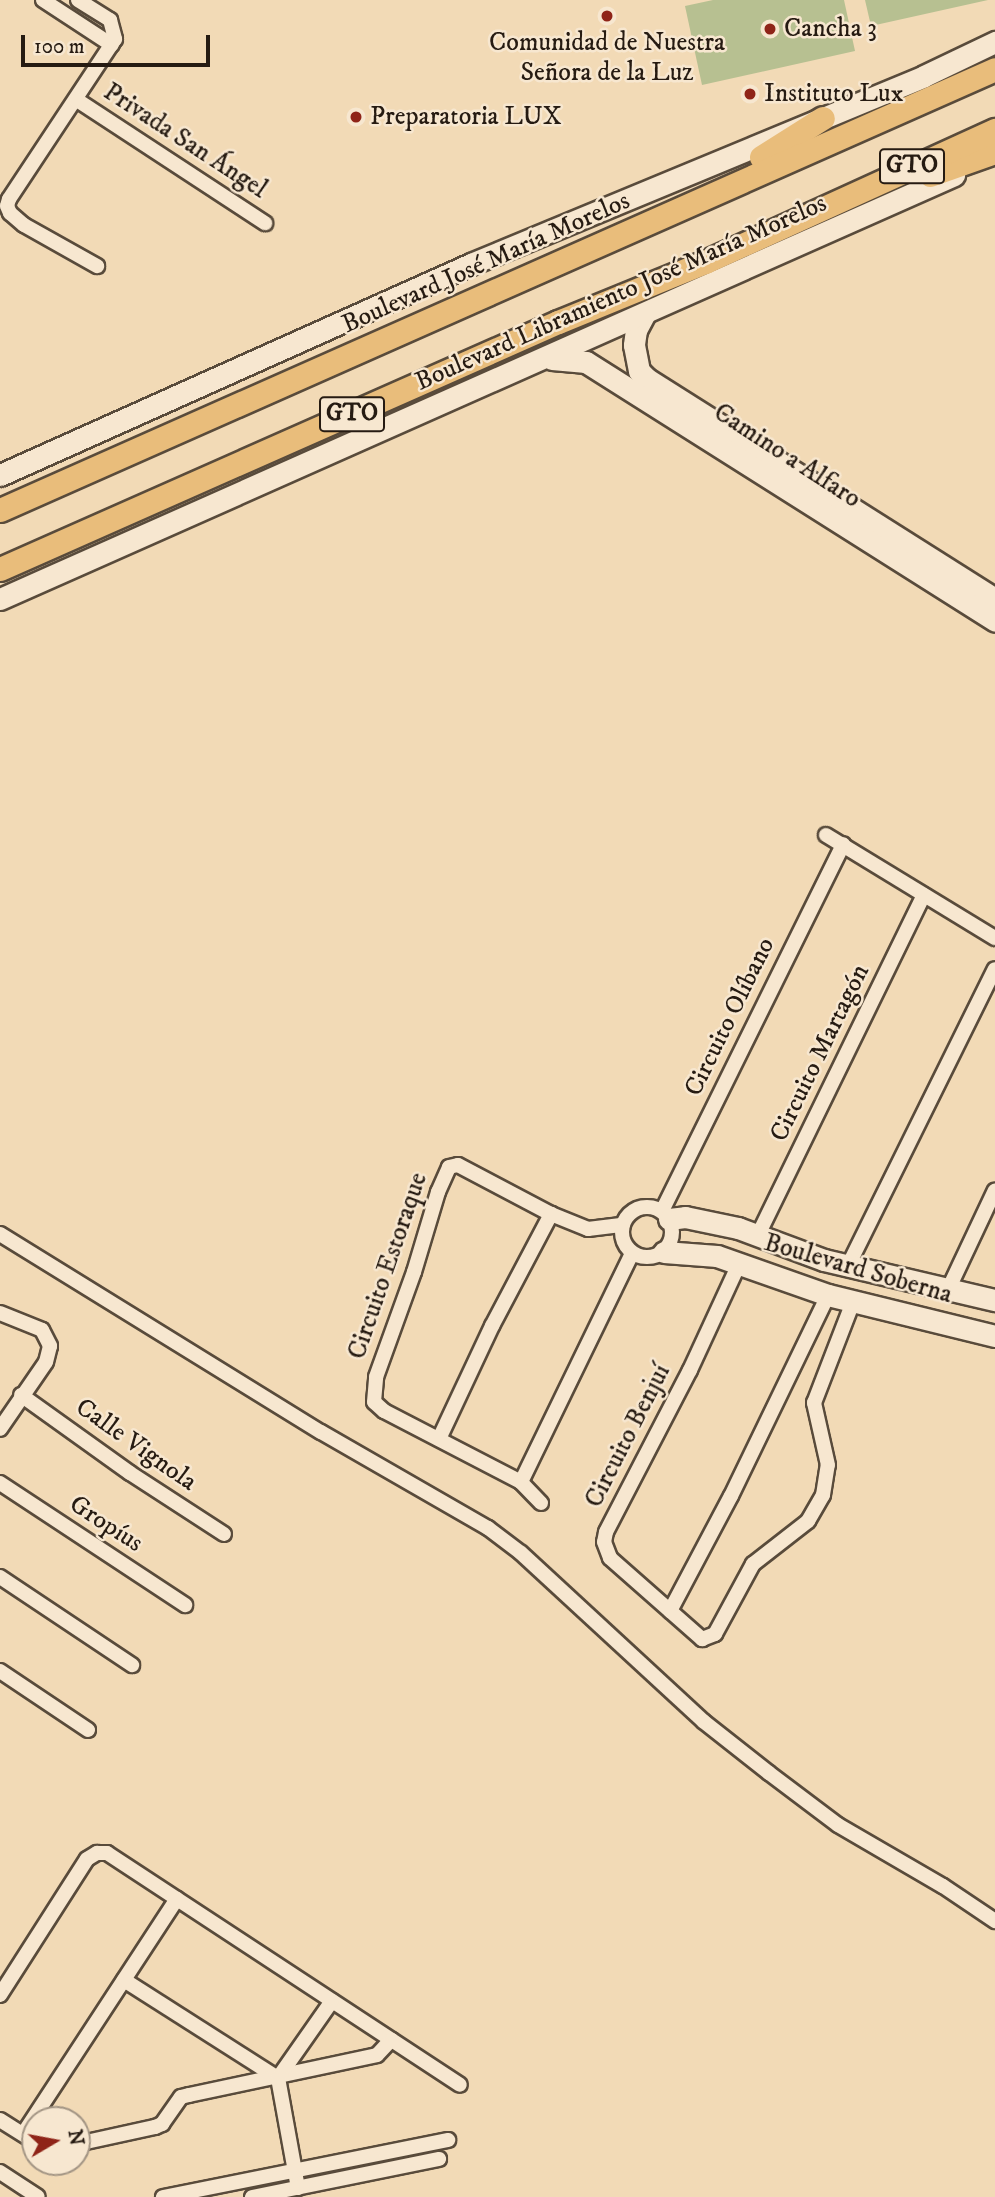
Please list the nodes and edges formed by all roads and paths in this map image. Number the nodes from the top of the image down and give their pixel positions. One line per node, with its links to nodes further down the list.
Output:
1 (43, 0): 4 (street)
2 (78, 0): 4 (street)
3 (995, 42): 7 (street)
4 (112, 45): 6 (street)
5 (995, 69): 10 (main road, Boulevard José María Morelos / GTO)
6 (77, 100): 11 (street, Privada San Ángel); 13 (street)
7 (823, 118): 10 (main road); 16 (street)
8 (995, 130): 12 (main road, GTO)
9 (995, 154): 12 (main road); 14 (street, Boulevard Libramiento José María Morelos)
10 (690, 202): 17 (main road, Boulevard José María Morelos / GTO)
11 (265, 223)
12 (705, 262): 21 (main road, GTO)
13 (97, 266)
14 (645, 315): 15 (street, Boulevard Libramiento José María Morelos); 20 (street, Camino a Alfaro)
15 (543, 360): 20 (street, Camino a Alfaro); 22 (street, Boulevard Libramiento José María Morelos)
16 (0, 475)
17 (41, 492): 18 (main road); 19 (main road, Boulevard José María Morelos / GTO)
18 (0, 499)
19 (0, 510)
20 (914, 559): 23 (street, Camino a Alfaro); 24 (street, Camino a Alfaro)
21 (0, 569)
22 (0, 599)
23 (995, 599)
24 (995, 621)
25 (826, 835): 26 (street)
26 (843, 844): 27 (street); 32 (street, Circuito Olíbano)
27 (924, 895): 28 (street); 34 (street, Circuito Martagón)
28 (995, 938)
29 (995, 969): 40 (street)
30 (995, 1190): 41 (street)
31 (551, 1214): 33 (street, Circuito Estoraque); 49 (street); 49 (street, Circuito Estoraque)
32 (666, 1215): 33 (street); 34 (street, Boulevard Soberna); 36 (street)
33 (623, 1224): 37 (street)
34 (760, 1233): 38 (street, Boulevard Soberna)
35 (0, 1234): 61 (street)
36 (664, 1252): 37 (street); 39 (street, Boulevard Soberna)
37 (632, 1253): 50 (street)
38 (824, 1259): 40 (street, Boulevard Soberna); 42 (street)
39 (739, 1264): 42 (street, Boulevard Soberna); 56 (street, Circuito Benjuí)
40 (848, 1266): 41 (street, Boulevard Soberna)
41 (948, 1290): 43 (street, Boulevard Soberna)
42 (821, 1293): 44 (street, Boulevard Soberna); 56 (street)
43 (995, 1300)
44 (853, 1302): 46 (street, Boulevard Soberna); 56 (street, Circuito Benjuí)
45 (0, 1313): 47 (street)
46 (995, 1336)
47 (21, 1395): 48 (street); 53 (street, Calle Vignola)
48 (0, 1429)
49 (439, 1439): 50 (street, Circuito Estoraque)
50 (521, 1482): 52 (street, Circuito Estoraque)
51 (0, 1483): 55 (street, Gropíus)
52 (541, 1503)
53 (224, 1534)
54 (0, 1577): 57 (street)
55 (185, 1605)
56 (670, 1611)
57 (131, 1665)
58 (0, 1671): 59 (street)
59 (88, 1730)
60 (177, 1899): 62 (street); 63 (street); 64 (street)
61 (995, 1921)
62 (124, 1980): 66 (street); 68 (street)
63 (0, 1995)
64 (332, 2001): 65 (street); 66 (street)
65 (391, 2039): 66 (street); 67 (street)
66 (278, 2078): 72 (street); 74 (street)
67 (460, 2085)
68 (48, 2106)
69 (0, 2120): 70 (street)
70 (21, 2133)
71 (448, 2140): 74 (street)
72 (91, 2141)
73 (439, 2159): 76 (street)
74 (294, 2171): 76 (street); 77 (street)
75 (0, 2172): 78 (street)
76 (298, 2188): 79 (street)
77 (170, 2196)
78 (38, 2197)
79 (252, 2197)

